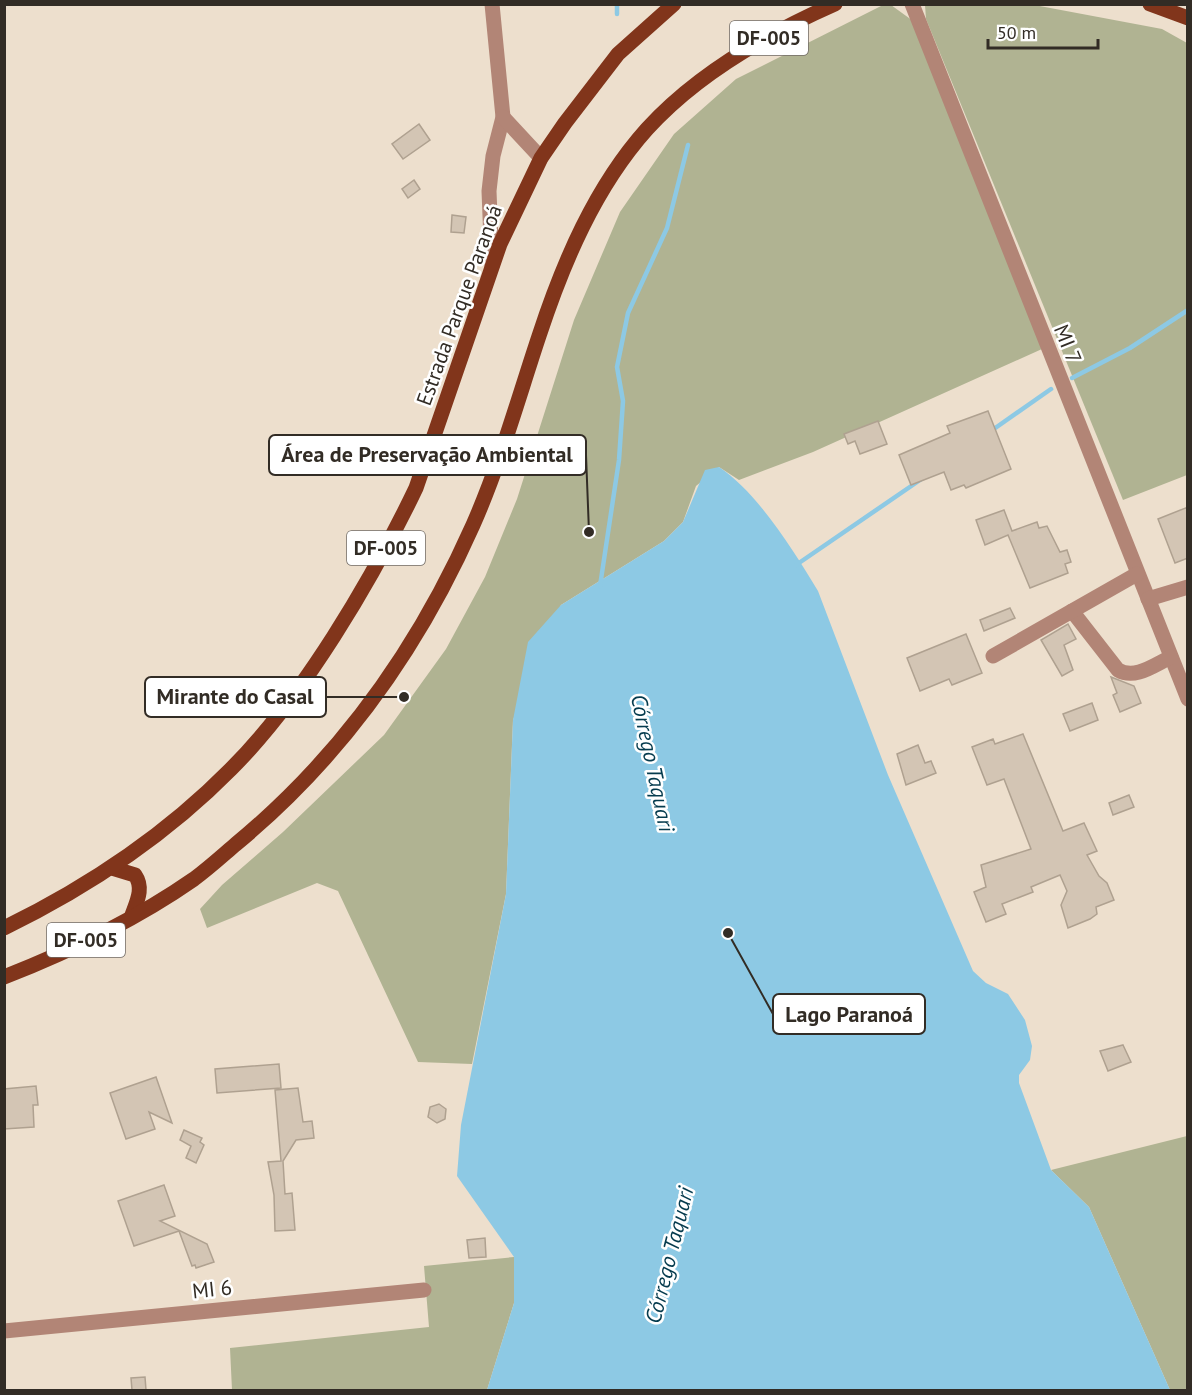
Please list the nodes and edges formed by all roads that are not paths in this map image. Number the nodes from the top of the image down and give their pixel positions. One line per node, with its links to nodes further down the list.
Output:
1 (492, 4): 7 (street)
2 (674, 4): 8 (main road, Estrada Parque Paranoá / DF-005)
3 (835, 4): 18 (main road, DF-005)
4 (912, 4): 10 (street, MI 7)
5 (1150, 4): 6 (main road)
6 (1188, 18)
7 (503, 117): 8 (street); 9 (street)
8 (541, 158): 9 (main road, Estrada Parque Paranoá / DF-005)
9 (492, 267): 17 (main road, Estrada Parque Paranoá / DF-005)
10 (1137, 574): 12 (street, MI 7); 13 (street)
11 (1188, 587): 12 (street)
12 (1148, 600): 15 (street, MI 7)
13 (1072, 611): 14 (street); 15 (street)
14 (993, 656)
15 (1171, 657): 16 (street, MI 7)
16 (1188, 699)
17 (112, 868): 18 (main road); 19 (main road, Estrada Parque Paranoá / DF-005)
18 (132, 915): 20 (main road, DF-005)
19 (4, 928)
20 (4, 977)
21 (424, 1290): 22 (street, MI 6)
22 (4, 1331)

